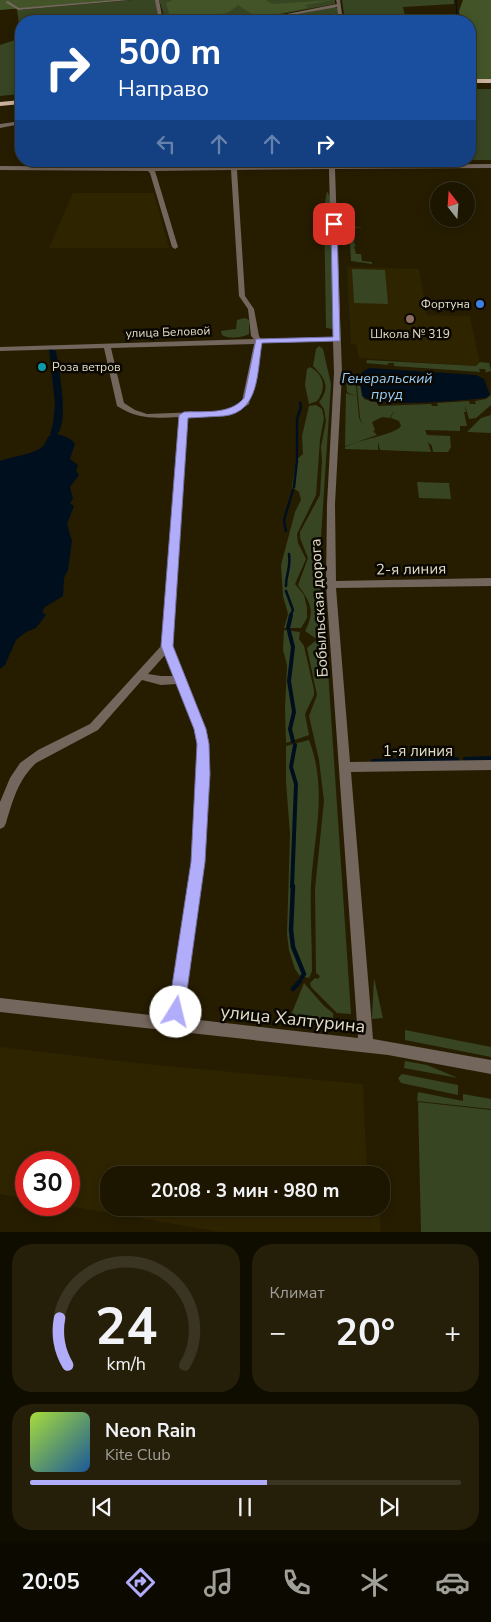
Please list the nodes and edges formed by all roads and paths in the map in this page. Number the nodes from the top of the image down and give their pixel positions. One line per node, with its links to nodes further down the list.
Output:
1 (128, 0): 3 (street)
2 (158, 0): 5 (street)
3 (6, 2)
4 (339, 2): 6 (street); 7 (street)
5 (160, 15)
6 (280, 15)
7 (340, 15)
8 (476, 81): 9 (main road)
9 (491, 81)
10 (15, 103): 11 (main road)
11 (0, 104)
12 (15, 124): 13 (street)
13 (0, 126)
14 (476, 166): 15 (street)
15 (491, 166)
16 (412, 167): 18 (street)
17 (0, 168): 19 (street)
18 (332, 168): 20 (street); 22 (street, Бобыльская дорога)
19 (149, 169): 20 (street); 21 (street)
20 (234, 169): 23 (street)
21 (175, 247)
22 (337, 339): 23 (street, улица Беловой); 29 (street, Бобыльская дорога)
23 (258, 340): 24 (street, улица Беловой); 27 (street)
24 (107, 346): 25 (street, улица Беловой); 27 (street)
25 (1, 349): 26 (street)
26 (0, 358)
27 (184, 415): 30 (street)
28 (491, 582): 29 (street, 2-я линия)
29 (331, 585): 34 (street, Бобыльская дорога)
30 (167, 646): 31 (street); 32 (street)
31 (141, 674): 32 (street); 35 (street)
32 (181, 679): 37 (street)
33 (491, 765): 34 (street, 1-я линия)
34 (344, 767): 38 (street, Бобыльская дорога)
35 (0, 823)
36 (0, 1005): 37 (street, улица Халтурина)
37 (174, 1024): 38 (street, улица Халтурина)
38 (366, 1046): 39 (street, улица Халтурина)
39 (491, 1067)

